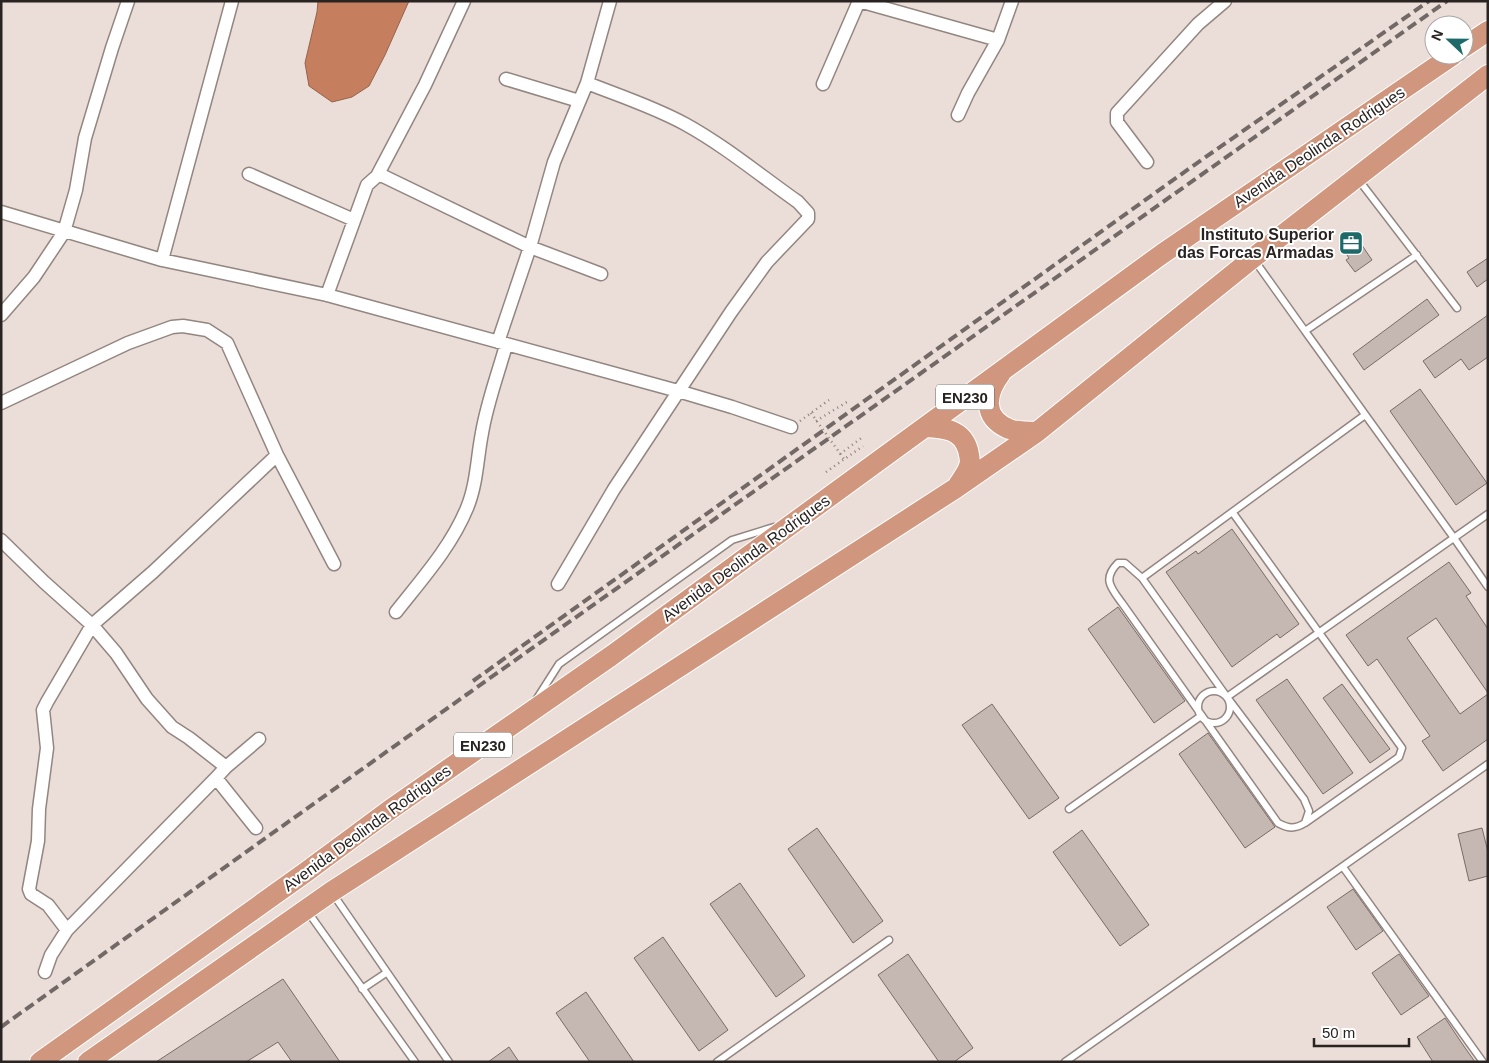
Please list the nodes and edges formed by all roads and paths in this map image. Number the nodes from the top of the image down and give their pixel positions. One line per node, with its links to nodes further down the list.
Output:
1 (128, 1): 25 (street)
2 (232, 1): 29 (street)
3 (464, 1): 21 (street)
4 (610, 1): 15 (street)
5 (859, 1): 8 (street); 16 (street)
6 (1012, 1): 10 (street)
7 (1225, 1): 19 (street)
8 (882, 5): 10 (street)
9 (1488, 31): 11 (highway)
10 (998, 40): 18 (street)
11 (1474, 41)
12 (1438, 65): 36 (highway, Avenida Deolinda Rodrigues / EN230)
13 (1488, 75): 22 (highway, Avenida Deolinda Rodrigues / EN230)
14 (506, 79): 17 (street)
15 (587, 83): 17 (street); 37 (street)
16 (823, 84)
17 (578, 101): 26 (street)
18 (958, 115)
19 (1147, 162)
20 (249, 174): 24 (street)
21 (377, 176): 24 (street); 26 (street)
22 (1357, 178): 27 (lane); 28 (highway, Avenida Deolinda Rodrigues / EN230)
23 (1, 212): 25 (street)
24 (354, 220): 31 (street)
25 (64, 232): 29 (street); 33 (street)
26 (530, 247): 30 (street); 35 (street)
27 (1417, 255): 32 (lane); 34 (lane)
28 (1253, 258): 34 (lane); 46 (highway, Avenida Deolinda Rodrigues / EN230)
29 (162, 260): 31 (street)
30 (601, 274)
31 (327, 295): 35 (street)
32 (1457, 308)
33 (1, 314)
34 (1305, 331): 42 (lane)
35 (502, 344): 37 (street); 62 (street)
36 (1005, 367): 44 (highway, Avenida Deolinda Rodrigues / EN230); 46 (highway)
37 (678, 391): 45 (street); 60 (street)
38 (830, 400): 41 (path)
39 (1, 402): 50 (street)
40 (847, 402): 43 (path)
41 (811, 413): 43 (path, bridge); 45 (path)
42 (1365, 415): 54 (lane); 56 (lane)
43 (816, 421): 49 (path, bridge)
44 (926, 427): 53 (highway); 82 (highway, Avenida Deolinda Rodrigues / EN230)
45 (791, 428)
46 (1037, 432): 53 (highway, Avenida Deolinda Rodrigues / EN230)
47 (864, 436): 49 (path)
48 (863, 446): 51 (path)
49 (840, 454): 51 (path, bridge)
50 (277, 455): 58 (street); 63 (street)
51 (844, 459): 52 (path)
52 (826, 472)
53 (956, 488): 75 (highway, Avenida Deolinda Rodrigues / EN230)
54 (1233, 513): 59 (lane); 64 (lane)
55 (1488, 514): 56 (lane)
56 (1454, 538): 61 (lane); 64 (lane)
57 (1, 540): 63 (street)
58 (334, 564)
59 (1142, 578): 65 (lane); 66 (lane)
60 (558, 584)
61 (1487, 585)
62 (396, 612)
63 (92, 625): 69 (street); 77 (street)
64 (1318, 632): 65 (lane); 72 (lane)
65 (1227, 697): 66 (lane); 66 (lane); 72 (lane)
66 (1201, 716): 71 (lane); 72 (lane)
67 (259, 739): 69 (street)
68 (1488, 764): 74 (lane)
69 (226, 767): 70 (street)
70 (216, 778): 73 (street); 77 (street)
71 (1069, 809)
72 (1305, 823)
73 (256, 828)
74 (1343, 867): 87 (lane); 88 (lane)
75 (331, 892): 76 (highway, Avenida Deolinda Rodrigues / EN230); 80 (lane)
76 (306, 909): 81 (lane); 83 (highway, Avenida Deolinda Rodrigues / EN230)
77 (67, 930): 79 (street)
78 (889, 940): 86 (lane)
79 (45, 972)
80 (386, 973): 81 (lane); 85 (lane)
81 (362, 989): 84 (lane)
82 (40, 1062)
83 (88, 1062)
84 (415, 1062)
85 (449, 1062)
86 (718, 1062)
87 (1065, 1062)
88 (1483, 1062)

